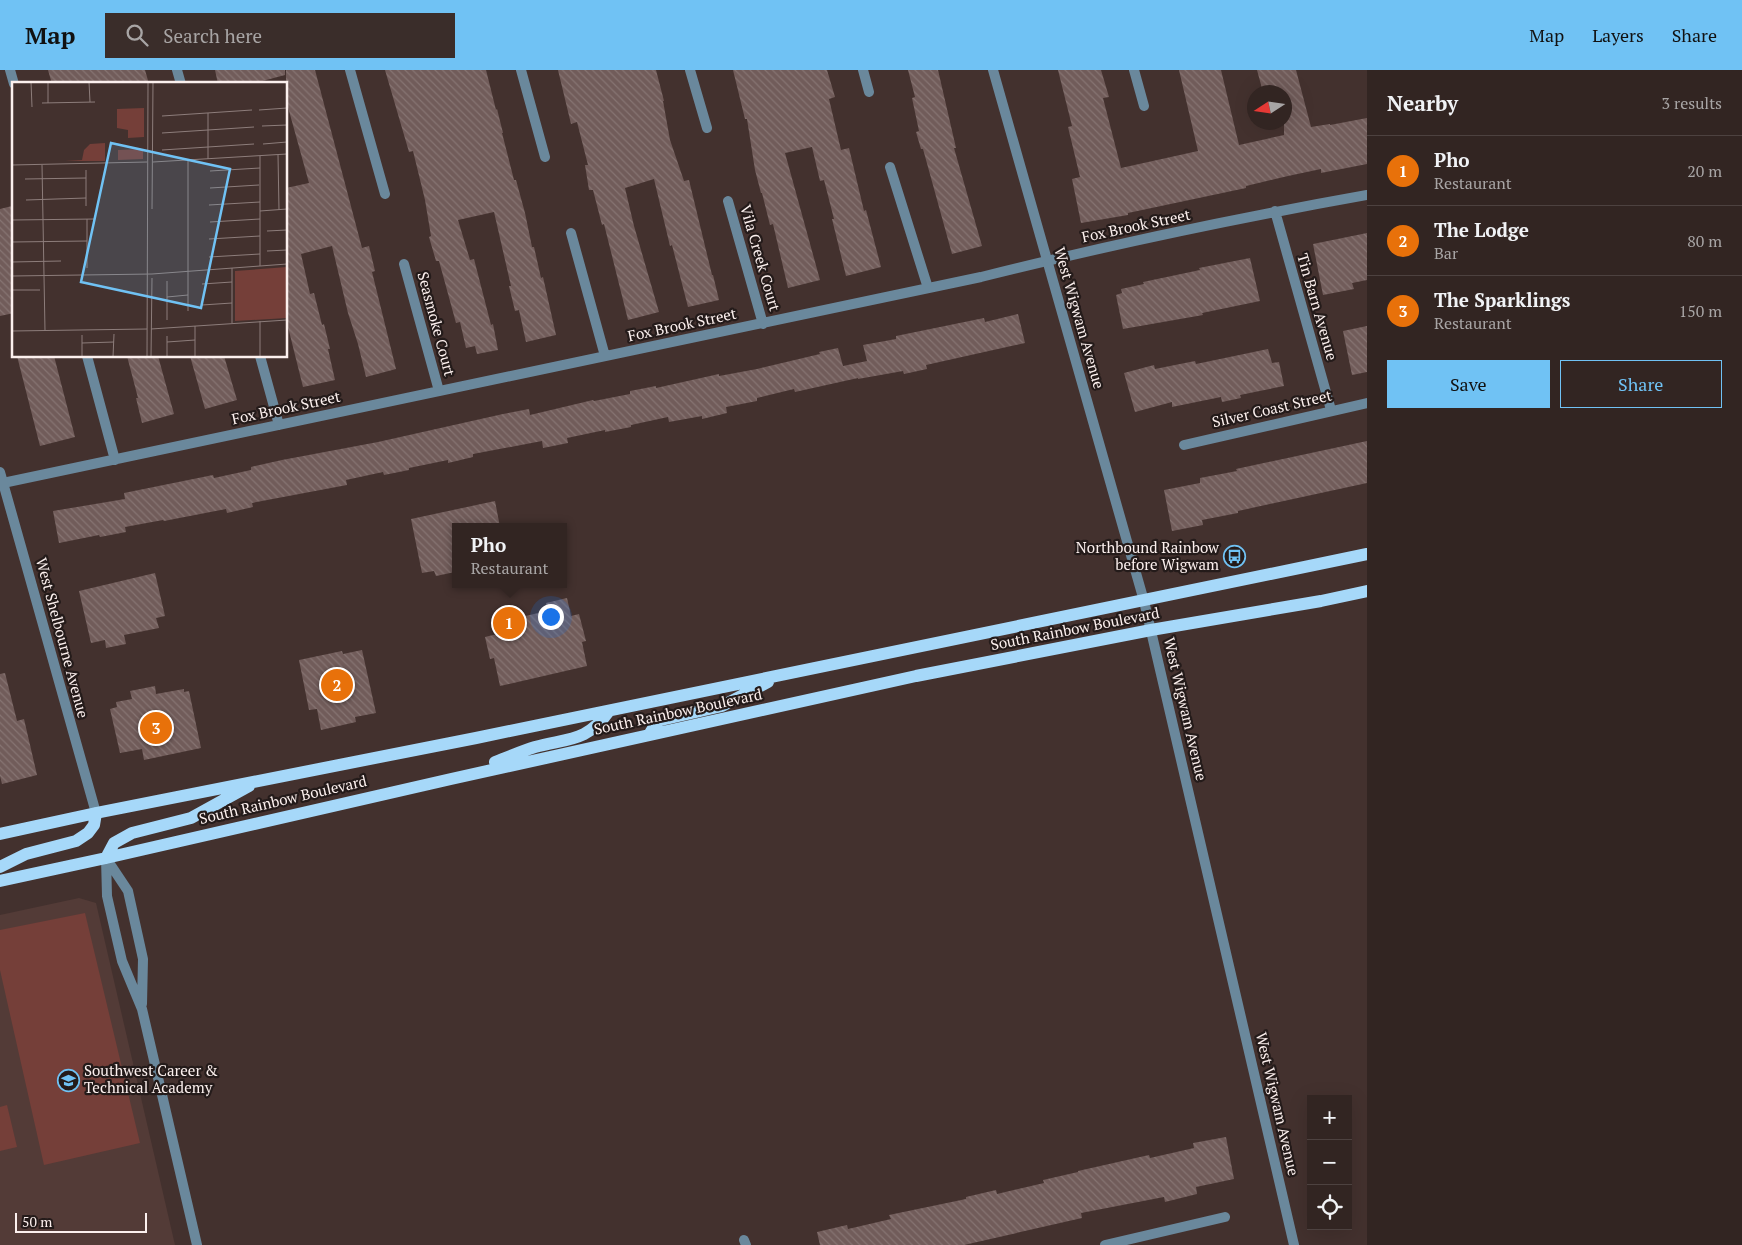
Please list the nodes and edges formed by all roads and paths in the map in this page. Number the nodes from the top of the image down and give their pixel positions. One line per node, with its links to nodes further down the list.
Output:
1 (350, 70): 12 (street)
2 (521, 70): 10 (street)
3 (690, 70): 9 (street)
4 (863, 70): 7 (street)
5 (993, 70): 17 (street, West Wigwam Avenue)
6 (1134, 70): 8 (street)
7 (869, 92)
8 (1144, 106)
9 (707, 128)
10 (545, 157)
11 (890, 167): 19 (street)
12 (385, 194)
13 (1367, 194): 15 (street, Fox Brook Street)
14 (728, 200): 20 (street, Vila Creek Court)
15 (1275, 211): 17 (street, Fox Brook Street); 26 (street, Tin Barn Avenue)
16 (570, 233): 21 (street)
17 (1047, 260): 19 (street, Fox Brook Street); 34 (street, West Wigwam Avenue)
18 (404, 264): 24 (street, Seasmoke Court)
19 (928, 288): 20 (street, Fox Brook Street)
20 (763, 324): 21 (street, Fox Brook Street)
21 (606, 356): 24 (street, Fox Brook Street)
22 (88, 358): 29 (street)
23 (261, 358): 27 (street)
24 (439, 391): 27 (street, Fox Brook Street)
25 (1367, 403): 26 (street, Silver Coast Street)
26 (1331, 410): 28 (street, Silver Coast Street)
27 (279, 425): 29 (street, Fox Brook Street)
28 (1184, 445)
29 (115, 460): 31 (street, Fox Brook Street)
30 (0, 472): 31 (street, West Shelbourne Avenue)
31 (3, 483): 41 (street, West Shelbourne Avenue)
32 (1367, 554): 34 (main road, South Rainbow Boulevard)
33 (1367, 591): 35 (main road, South Rainbow Boulevard)
34 (1144, 601): 35 (street, West Wigwam Avenue); 36 (main road, South Rainbow Boulevard)
35 (1151, 630): 38 (main road, South Rainbow Boulevard); 51 (street, West Wigwam Avenue)
36 (784, 675): 37 (main road, South Rainbow Boulevard); 38 (main road)
37 (609, 711): 39 (main road); 40 (main road, South Rainbow Boulevard)
38 (649, 735): 39 (main road, South Rainbow Boulevard)
39 (451, 778): 43 (main road, South Rainbow Boulevard)
40 (260, 780): 41 (main road, South Rainbow Boulevard); 43 (main road)
41 (96, 813): 42 (main road, South Rainbow Boulevard); 44 (main road)
42 (0, 834)
43 (106, 858): 45 (main road, South Rainbow Boulevard); 46 (street); 46 (street)
44 (0, 867)
45 (0, 881)
46 (142, 1009): 49 (street)
47 (1224, 1217): 48 (street)
48 (1152, 1240): 50 (street)
49 (197, 1245)
50 (1105, 1245)
51 (1294, 1245)

